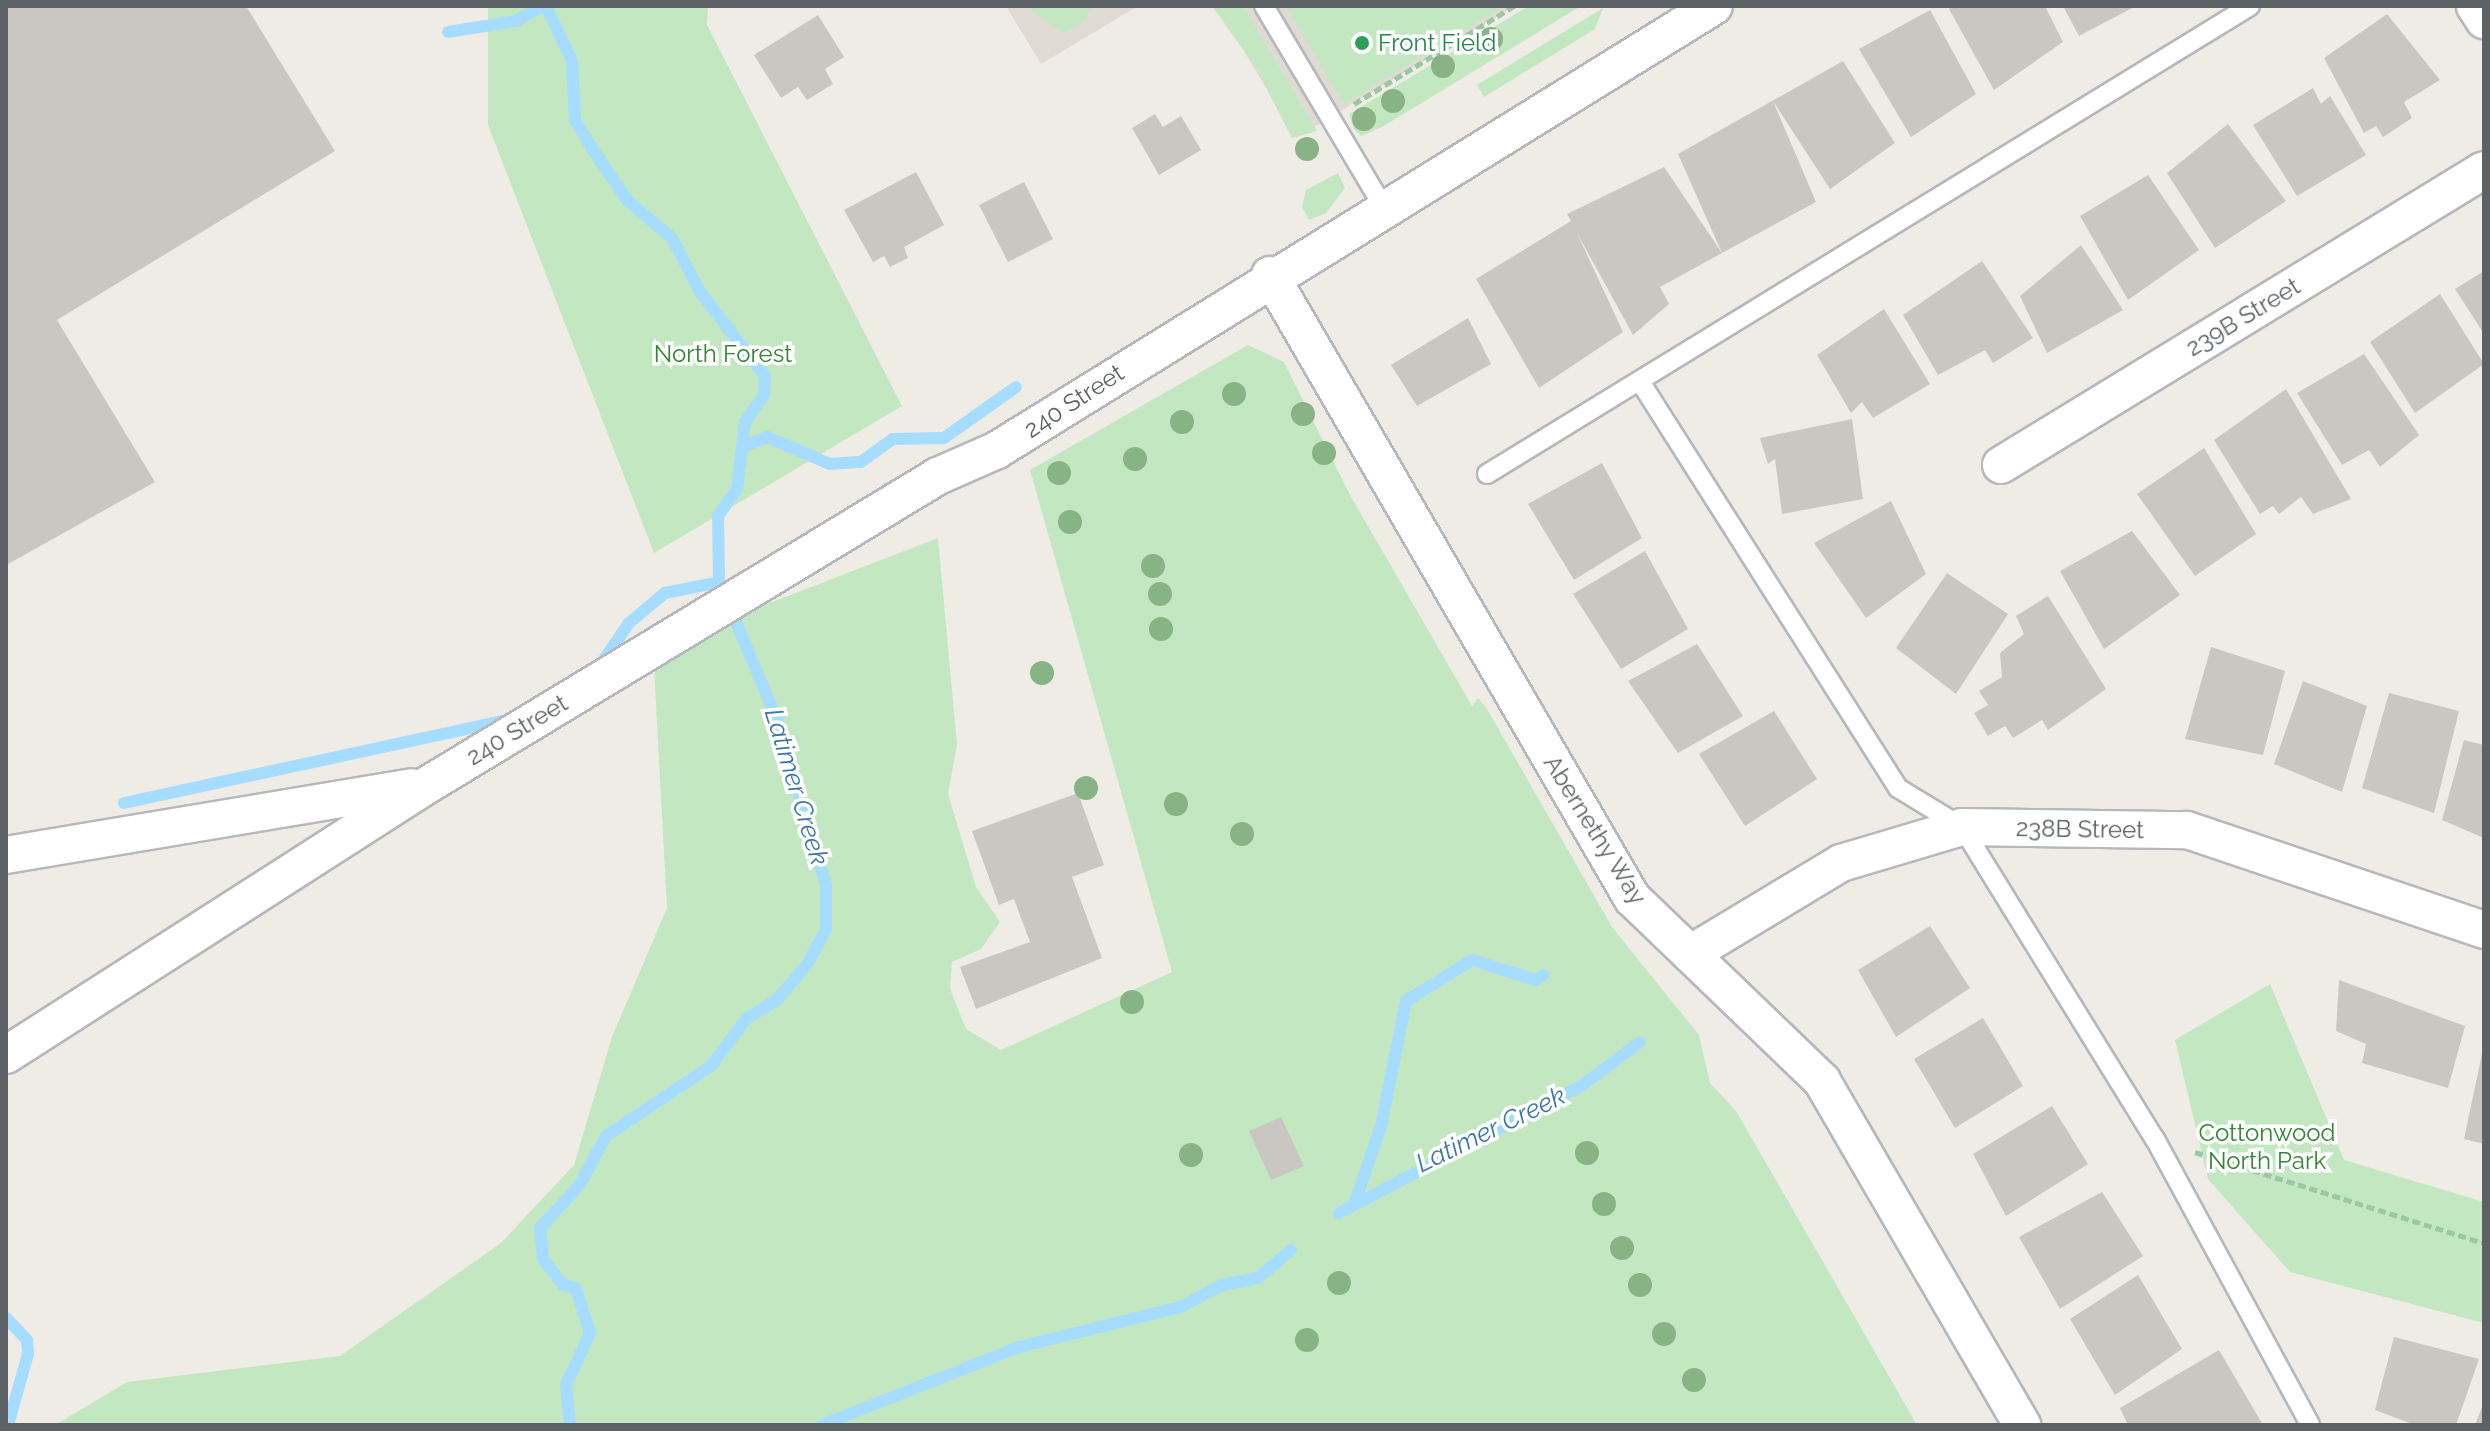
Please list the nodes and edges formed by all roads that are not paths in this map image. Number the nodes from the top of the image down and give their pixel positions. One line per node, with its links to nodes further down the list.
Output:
1 (1264, 6): 7 (lane)
2 (1714, 6): 7 (street, 240 Street)
3 (2250, 6): 9 (lane)
4 (2475, 6): 5 (street)
5 (2484, 20)
6 (2484, 170): 10 (street, 239B Street)
7 (1385, 210): 8 (street, 240 Street)
8 (1270, 275): 12 (street, 240 Street); 16 (street, Abernethy Way)
9 (1641, 383): 11 (lane); 13 (lane)
10 (2001, 465)
11 (1487, 474)
12 (429, 784): 14 (street, 240 Street); 17 (street, 240 Street)
13 (1962, 827): 15 (street, 238B Street); 16 (street, 238B Street); 19 (lane)
14 (6, 855)
15 (2484, 930)
16 (1690, 954): 18 (street, Abernethy Way)
17 (6, 1055)
18 (2022, 1425)
19 (2310, 1425)

